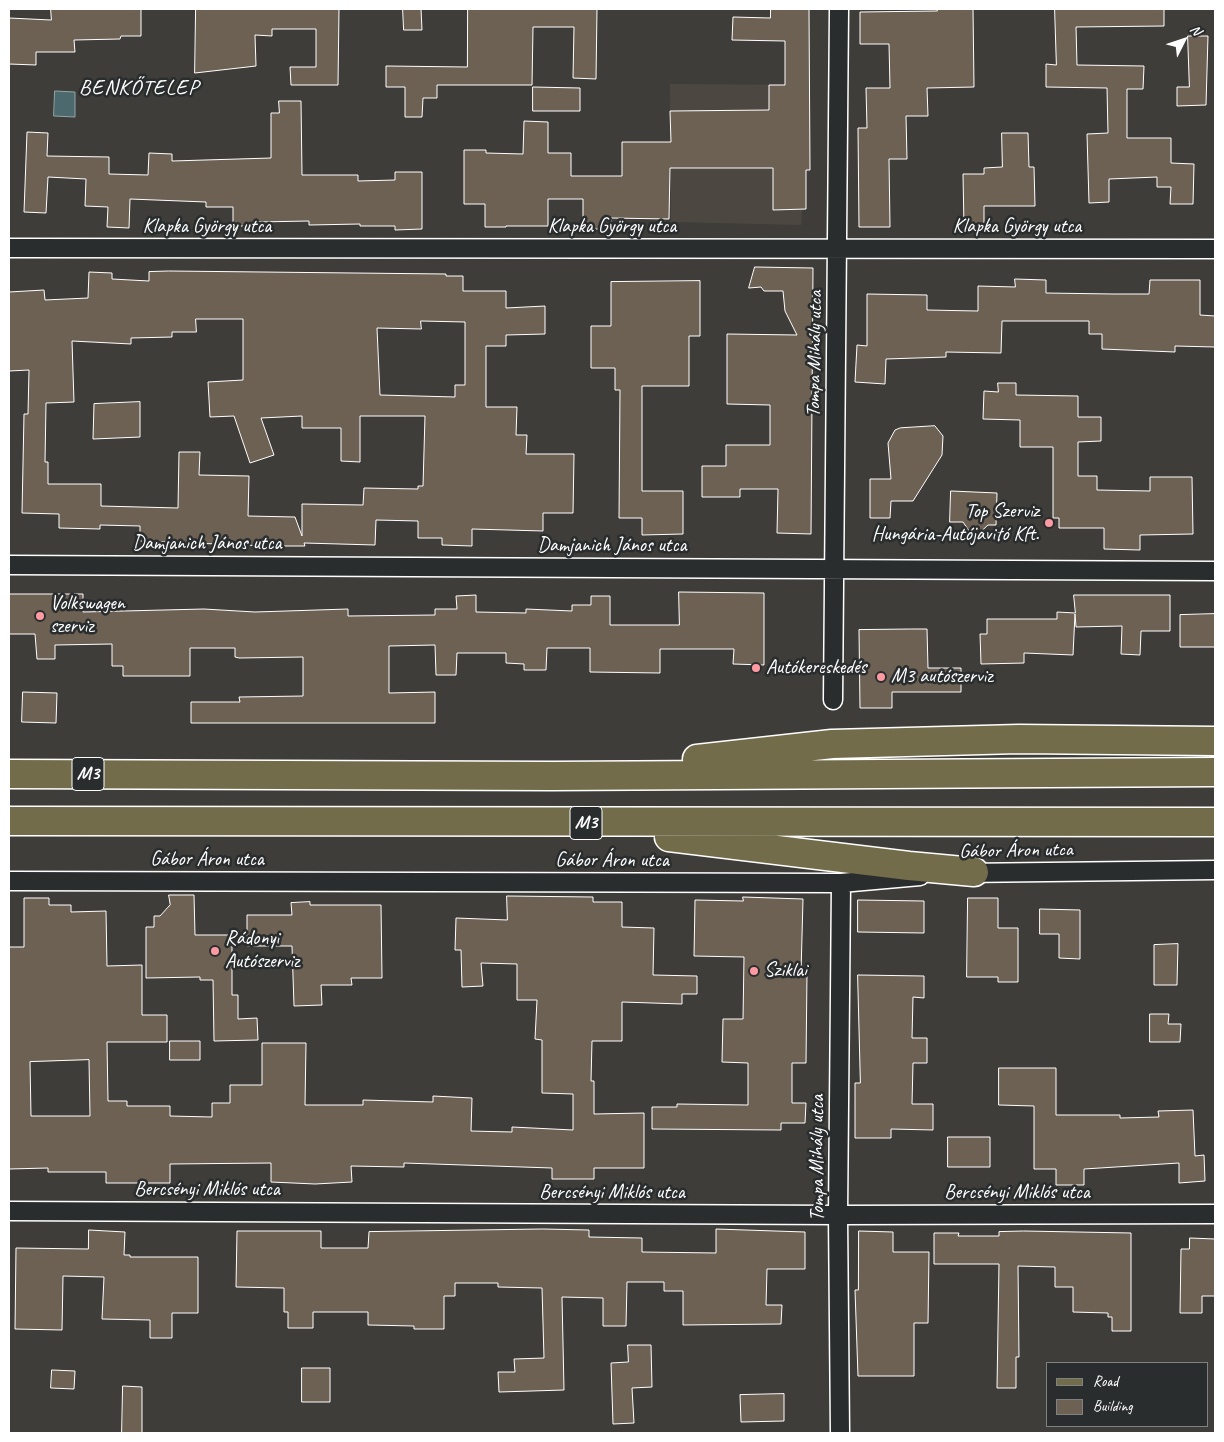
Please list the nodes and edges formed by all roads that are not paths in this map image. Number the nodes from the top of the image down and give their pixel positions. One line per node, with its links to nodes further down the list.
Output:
1 (839, 9): 3 (street, Tompa Mihály utca)
2 (9, 248): 3 (street, Klapka György utca)
3 (837, 248): 4 (street, Klapka György utca); 6 (street, Tompa Mihály utca)
4 (1215, 250)
5 (9, 565): 6 (street, Damjanich János utca)
6 (834, 568): 7 (street, Damjanich János utca); 8 (street, Tompa Mihály utca)
7 (1215, 571)
8 (833, 700)
9 (1215, 741): 12 (main road)
10 (1215, 772): 12 (main road, M3)
11 (9, 774): 12 (main road, M3)
12 (552, 776)
13 (9, 821): 15 (main road, M3)
14 (1215, 822): 15 (main road, M3)
15 (548, 823): 17 (main road)
16 (1215, 870): 17 (street, Gábor Áron utca)
17 (974, 872): 19 (street, Gábor Áron utca)
18 (9, 881): 19 (street, Gábor Áron utca)
19 (841, 883): 22 (street, Tompa Mihály utca)
20 (9, 1210): 22 (street, Bercsényi Miklós utca)
21 (1215, 1214): 22 (street, Bercsényi Miklós utca)
22 (838, 1215): 23 (street, Tompa Mihály utca)
23 (840, 1433)

